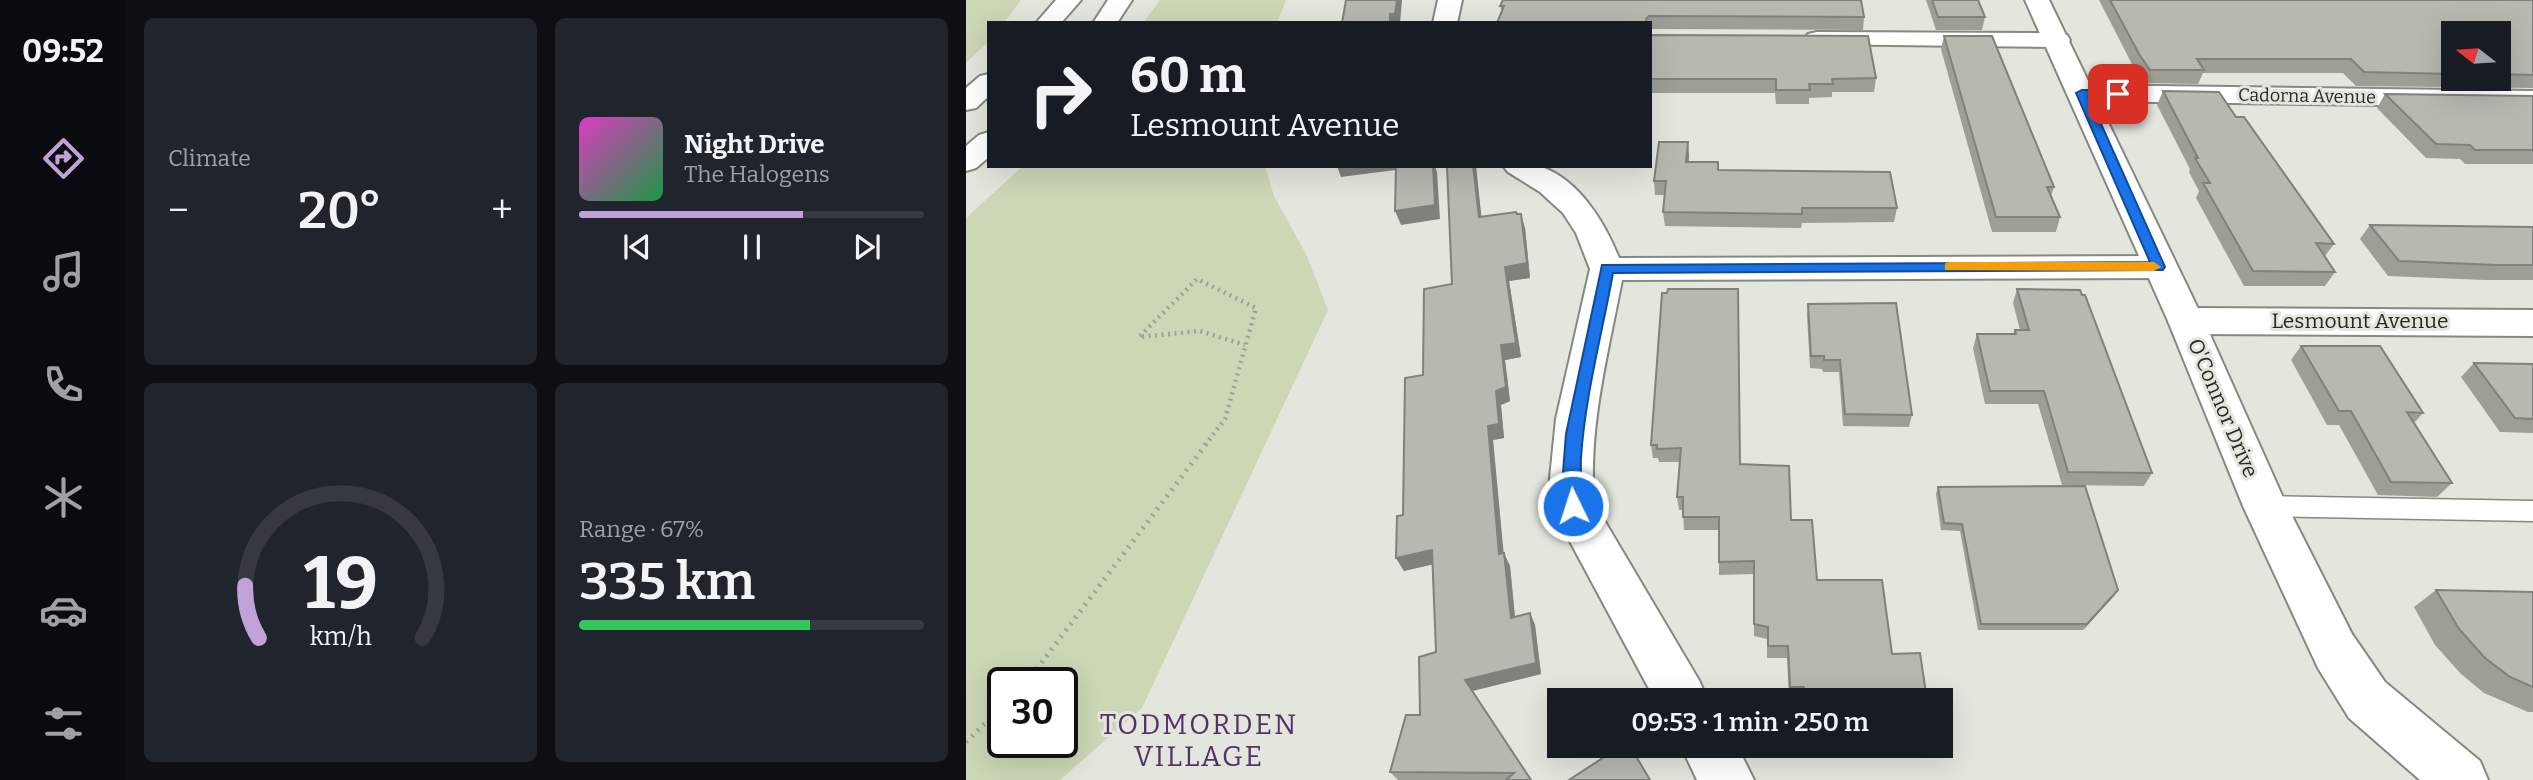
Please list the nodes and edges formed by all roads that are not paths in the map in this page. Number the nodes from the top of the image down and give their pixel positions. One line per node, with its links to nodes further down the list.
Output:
1 (1069, 0): 5 (main road)
2 (1120, 0): 6 (main road)
3 (1450, 0): 7 (main road)
4 (2037, 0): 9 (main road, O'Connor Drive)
5 (1050, 21)
6 (1106, 21)
7 (1445, 21)
8 (1787, 39): 9 (main road)
9 (2057, 40): 11 (main road, O'Connor Drive)
10 (987, 84): 13 (main road)
11 (2082, 93): 12 (main road, Cadorna Avenue); 17 (main road, O'Connor Drive)
12 (2533, 99)
13 (966, 102)
14 (987, 143): 15 (main road)
15 (966, 162)
16 (1522, 168): 18 (main road)
17 (2158, 267): 18 (main road); 19 (main road, O'Connor Drive)
18 (1607, 269): 23 (main road)
19 (2186, 321): 20 (main road, Lesmount Avenue); 21 (main road, O'Connor Drive)
20 (2533, 323)
21 (2265, 506): 22 (lane); 26 (main road, O'Connor Drive)
22 (2533, 511)
23 (1675, 688)
24 (1714, 758): 25 (main road)
25 (1727, 780)
26 (2461, 780)

